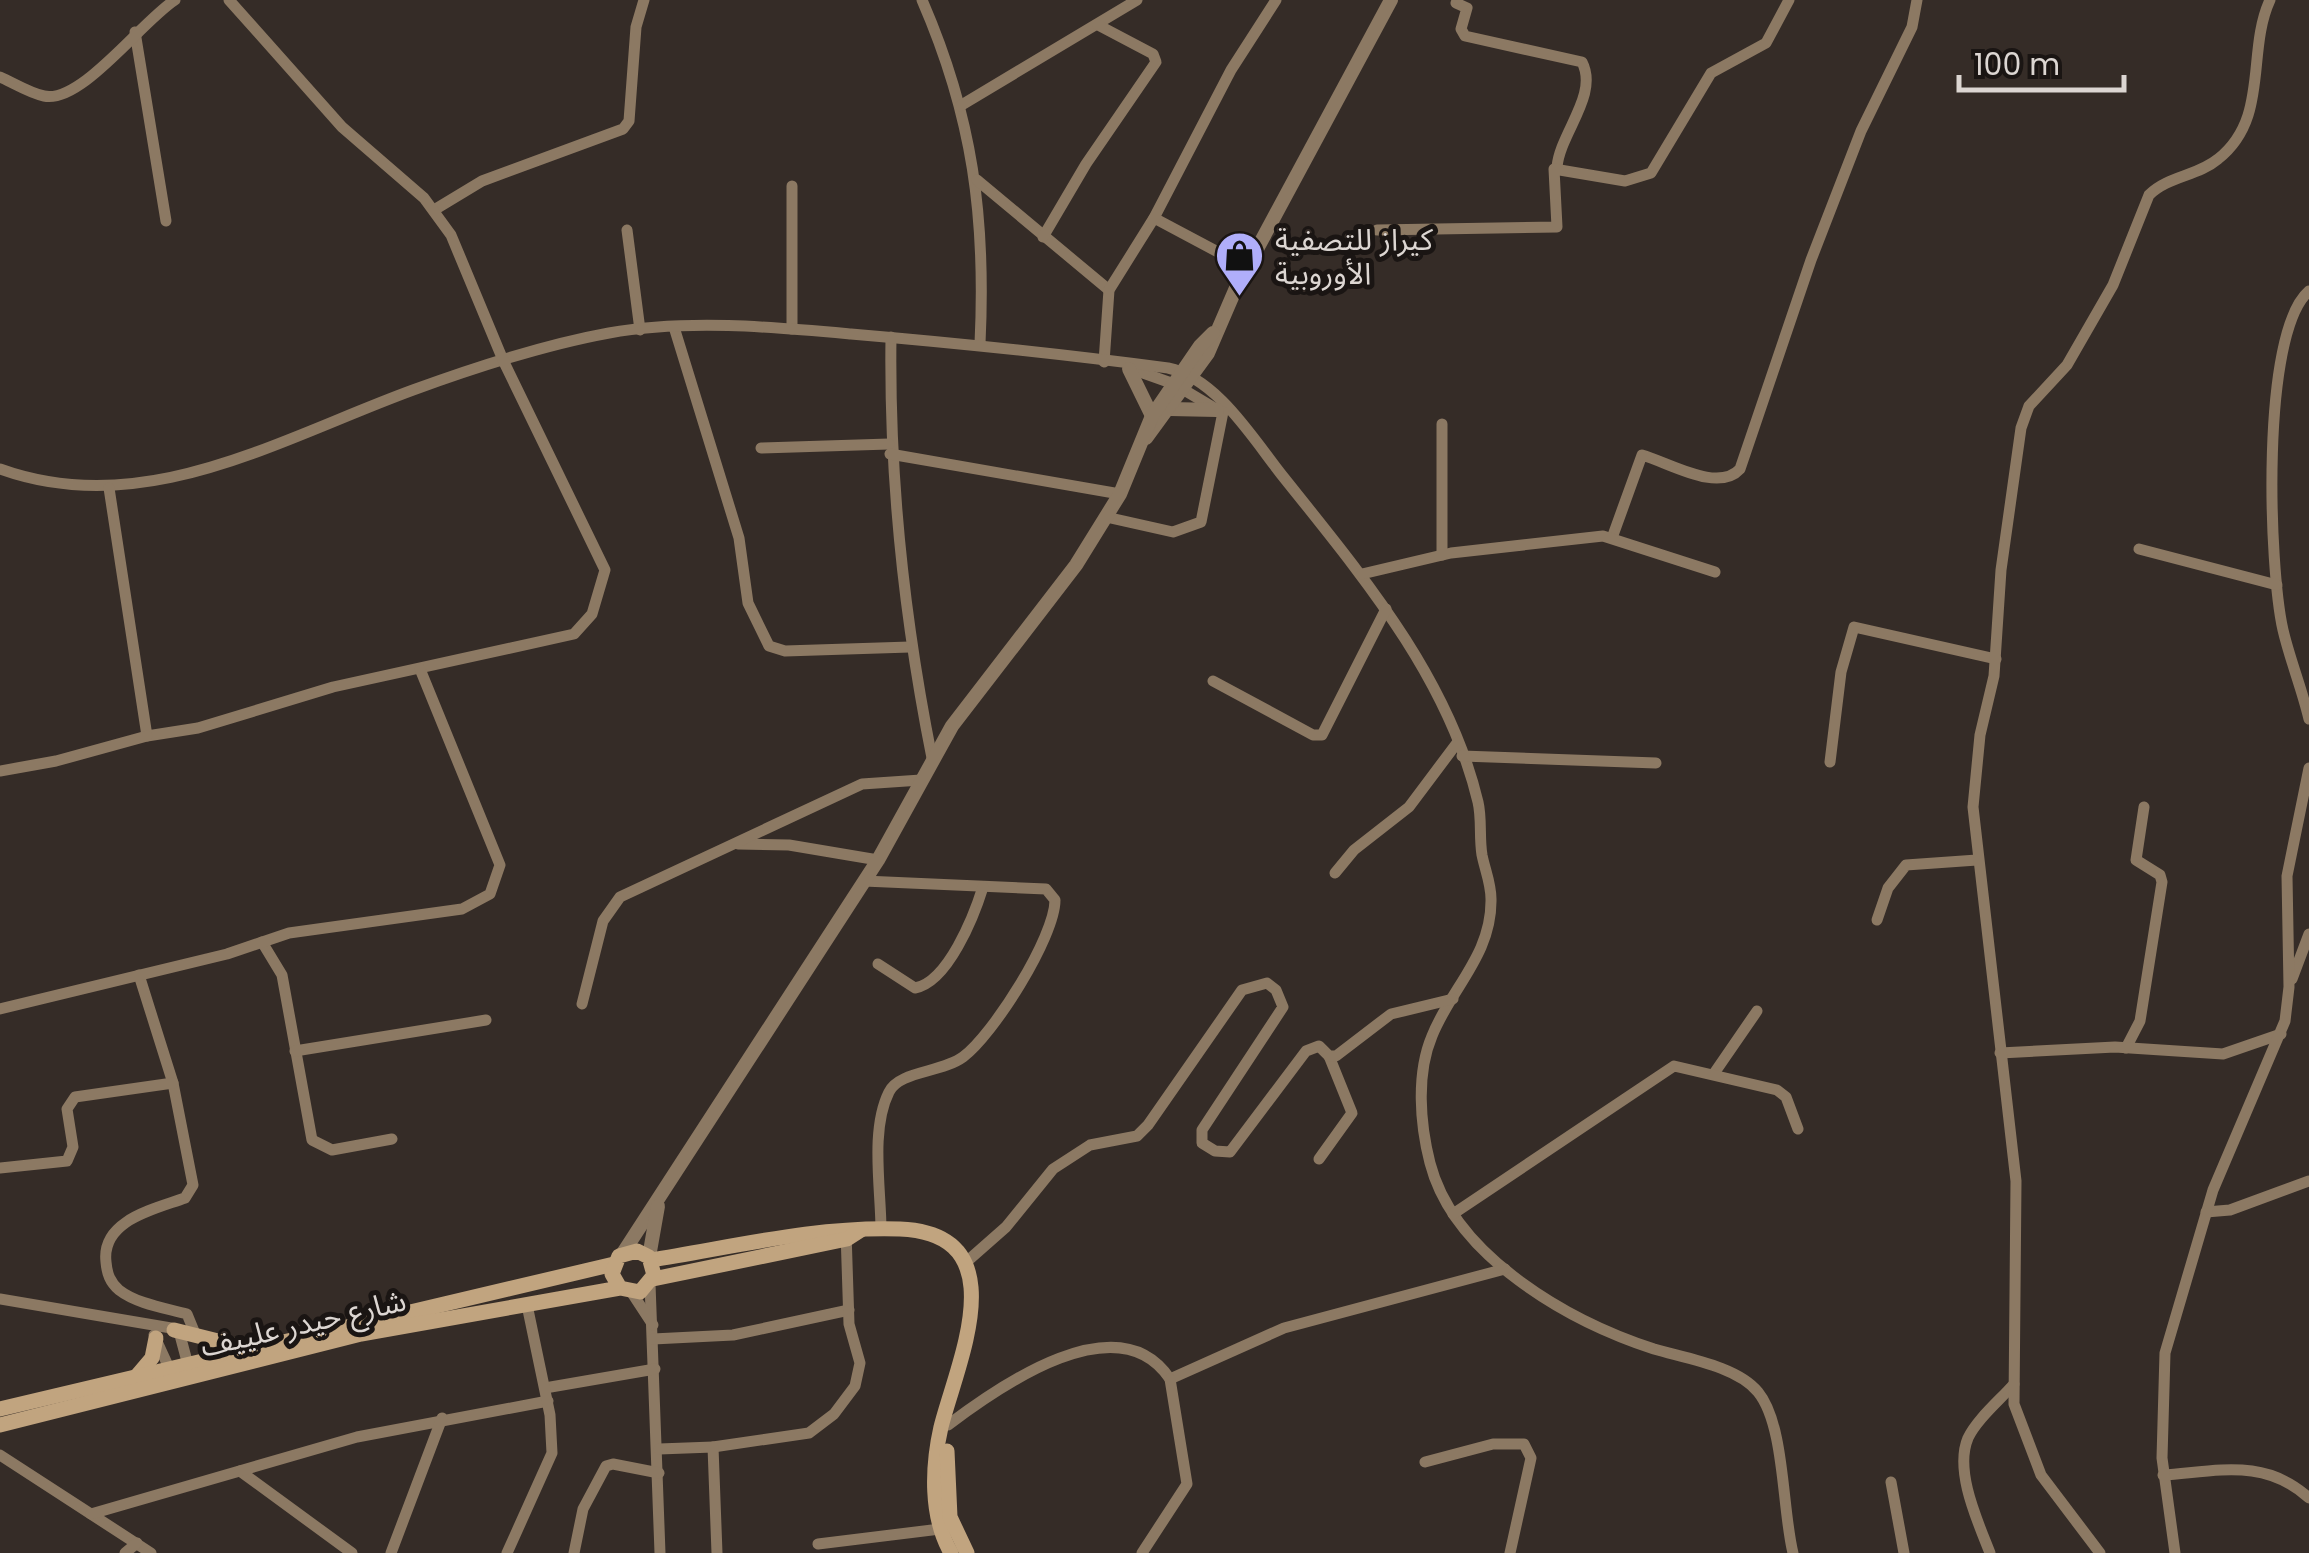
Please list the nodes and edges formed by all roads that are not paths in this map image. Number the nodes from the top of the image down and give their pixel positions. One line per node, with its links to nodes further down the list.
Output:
1 (175, 0): 13 (street)
2 (229, 0): 19 (street)
3 (644, 0): 19 (street)
4 (922, 0): 15 (street)
5 (1137, 0): 12 (street)
6 (1276, 0): 20 (street)
7 (1391, 0): 25 (street)
8 (1790, 0): 16 (street)
9 (1916, 0): 48 (street)
10 (2270, 0): 56 (street)
11 (1456, 3): 16 (street)
12 (1098, 26): 15 (street); 24 (street)
13 (135, 32): 14 (street); 21 (street)
14 (0, 77)
15 (960, 106): 17 (street)
16 (1558, 167): 23 (street)
17 (977, 180): 24 (street); 32 (street)
18 (792, 186): 29 (street)
19 (434, 210): 33 (street)
20 (1154, 218): 25 (street); 26 (street)
21 (166, 221)
22 (627, 230): 30 (street)
23 (1377, 230)
24 (1043, 237): 26 (street)
25 (1248, 268): 36 (street)
26 (1110, 290): 34 (street)
27 (2309, 291): 53 (street)
28 (674, 327): 29 (street); 30 (street); 55 (street)
29 (792, 329): 31 (street)
30 (640, 330): 33 (street)
31 (890, 337): 32 (street); 43 (street)
32 (980, 344): 34 (street)
33 (503, 360): 45 (street); 57 (street)
34 (1104, 362): 35 (street)
35 (1126, 366): 36 (street); 39 (street)
36 (1183, 381): 37 (street); 38 (street); 39 (street)
37 (1170, 409): 38 (street); 41 (street)
38 (1224, 413): 47 (street); 52 (street)
39 (1152, 416): 41 (street)
40 (1442, 424): 50 (street)
41 (1145, 439): 46 (street)
42 (761, 448): 43 (street)
43 (890, 449): 46 (street); 55 (street)
44 (0, 468): 45 (street)
45 (109, 488): 60 (street)
46 (1120, 494): 47 (street)
47 (1106, 518): 62 (street)
48 (1612, 538): 50 (street); 51 (street)
49 (2139, 549): 53 (street)
50 (1442, 555): 52 (street)
51 (1715, 572)
52 (1362, 574): 54 (street)
53 (2277, 585): 59 (street)
54 (1386, 609): 58 (street); 61 (street)
55 (910, 647): 62 (street)
56 (1996, 659): 63 (street); 71 (street)
57 (420, 670): 60 (street); 77 (street)
58 (1213, 681)
59 (2309, 720)
60 (148, 736): 66 (street)
61 (1460, 749): 64 (street); 72 (street); 81 (street)
62 (932, 758): 67 (street)
63 (1830, 762)
64 (1656, 763)
65 (2309, 768): 80 (street)
66 (0, 771)
67 (921, 780): 69 (street); 70 (street)
68 (2144, 807): 87 (street)
69 (735, 844): 70 (street); 82 (street)
70 (878, 860): 73 (street)
71 (1977, 860): 75 (street); 89 (street)
72 (1335, 873)
73 (864, 881): 74 (street); 98 (street)
74 (982, 887): 78 (street); 101 (street)
75 (1876, 920)
76 (2309, 934): 80 (street)
77 (262, 942): 79 (street); 88 (street)
78 (878, 964)
79 (139, 975): 83 (street); 92 (street)
80 (2289, 987): 86 (street)
81 (1454, 1000): 90 (street); 100 (street)
82 (582, 1004)
83 (0, 1009)
84 (1757, 1011): 91 (street)
85 (486, 1020): 88 (street)
86 (2281, 1034): 87 (street); 99 (street)
87 (2126, 1048): 89 (street)
88 (296, 1050): 94 (street)
89 (2000, 1053): 123 (street)
90 (1329, 1056): 95 (street); 105 (street)
91 (1715, 1072): 93 (street); 100 (street)
92 (173, 1082): 96 (street); 115 (street)
93 (1798, 1129)
94 (392, 1139)
95 (1318, 1160)
96 (0, 1168)
97 (2309, 1181): 99 (street)
98 (660, 1201): 103 (street); 104 (street)
99 (2206, 1212): 135 (street)
100 (1452, 1214): 106 (street)
101 (882, 1230): 102 (main road); 105 (main road)
102 (851, 1232): 104 (main road); 107 (main road); 111 (street)
103 (619, 1258): 104 (main road); 108 (main road); 117 (main road, شارع حيدر علييف)
104 (650, 1259): 107 (main road)
105 (964, 1264): 127 (main road)
106 (1506, 1269): 122 (street); 154 (street)
107 (652, 1281): 108 (main road); 114 (street)
108 (626, 1290): 110 (main road, شارع حيدر علييف); 114 (street)
109 (0, 1299): 112 (street)
110 (527, 1305): 124 (street); 128 (main road, شارع حيدر علييف)
111 (849, 1310): 114 (street); 129 (street)
112 (145, 1324): 113 (street); 116 (street)
113 (174, 1330): 115 (main road); 118 (street)
114 (653, 1332): 119 (street)
115 (196, 1336): 117 (main road)
116 (156, 1338): 120 (street); 121 (main road)
117 (250, 1349): 118 (main road, شارع حيدر علييف)
118 (188, 1365): 120 (main road, شارع حيدر علييف)
119 (655, 1369): 124 (street); 130 (street)
120 (170, 1370): 121 (main road, شارع حيدر علييف)
121 (134, 1379): 125 (main road, شارع حيدر علييف)
122 (1170, 1379): 127 (street); 152 (street)
123 (2014, 1384): 156 (street); 157 (street)
124 (546, 1394): 126 (street); 146 (street)
125 (0, 1410)
126 (442, 1418): 133 (street); 145 (street)
127 (946, 1420): 139 (main road); 151 (main road)
128 (0, 1424)
129 (713, 1448): 130 (street); 149 (street)
130 (659, 1449): 134 (street)
131 (0, 1455): 138 (street)
132 (1425, 1462): 153 (street)
133 (240, 1470): 138 (street); 144 (street)
134 (660, 1473): 147 (street); 148 (street)
135 (2163, 1474): 137 (street); 158 (street)
136 (1891, 1482): 155 (street)
137 (2309, 1498)
138 (91, 1514): 140 (street)
139 (940, 1529): 141 (street); 150 (main road)
140 (137, 1543): 142 (street); 143 (street)
141 (818, 1544)
142 (124, 1553)
143 (152, 1553)
144 (352, 1553)
145 (391, 1553)
146 (506, 1553)
147 (574, 1553)
148 (660, 1553)
149 (717, 1553)
150 (951, 1553)
151 (967, 1553)
152 (1142, 1553)
153 (1510, 1553)
154 (1793, 1553)
155 (1904, 1553)
156 (1990, 1553)
157 (2100, 1553)
158 (2175, 1553)

